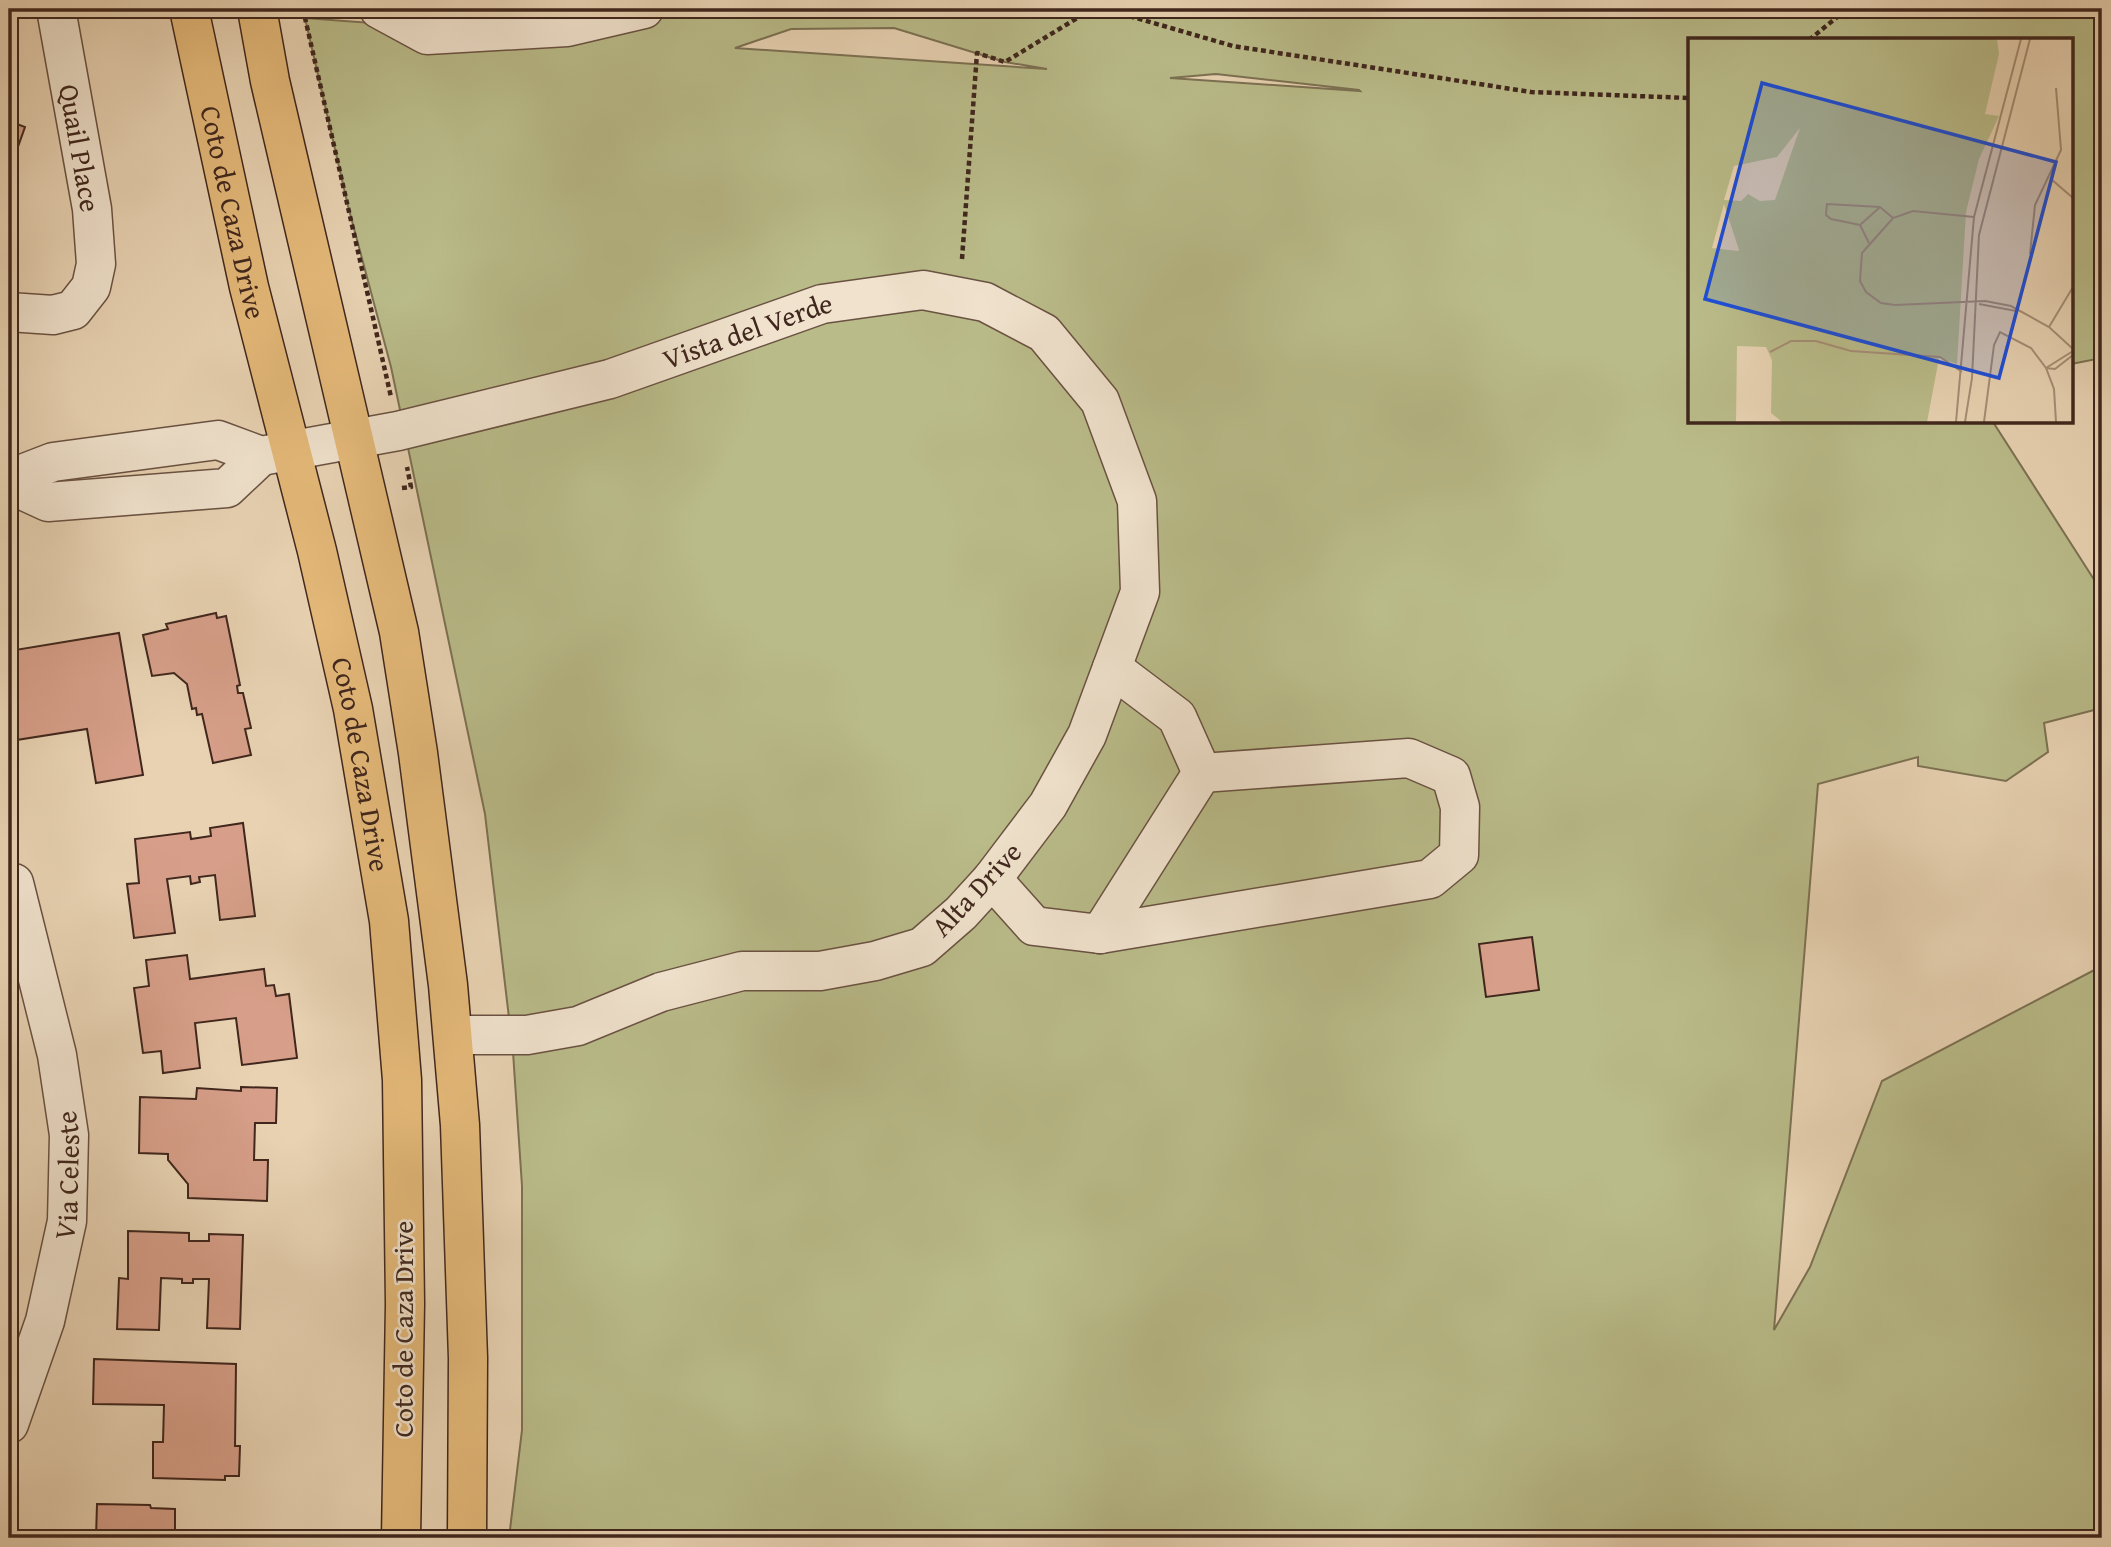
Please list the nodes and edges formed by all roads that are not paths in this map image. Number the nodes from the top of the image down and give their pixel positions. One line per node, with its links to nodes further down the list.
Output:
1 (55, 9): 6 (street, Quail Place)
2 (189, 9): 8 (main road, Coto de Caza Drive)
3 (257, 9): 7 (main road, Coto de Caza Drive)
4 (379, 9): 5 (street)
5 (644, 9)
6 (9, 312)
7 (353, 440): 8 (street, Vista del Verde); 11 (street, Vista del Verde); 17 (main road, Coto de Caza Drive)
8 (276, 454): 9 (street); 10 (street); 19 (main road, Coto de Caza Drive)
9 (9, 478)
10 (9, 484)
11 (1137, 501): 12 (street, Alta Drive)
12 (1112, 668): 13 (street); 14 (street, Alta Drive)
13 (1202, 773): 16 (street); 16 (street)
14 (992, 879): 16 (street); 17 (street, Alta Drive)
15 (14, 883): 18 (street, Via Celeste)
16 (1100, 934)
17 (453, 1035): 20 (main road, Coto de Caza Drive)
18 (9, 1424)
19 (401, 1538)
20 (467, 1538)

